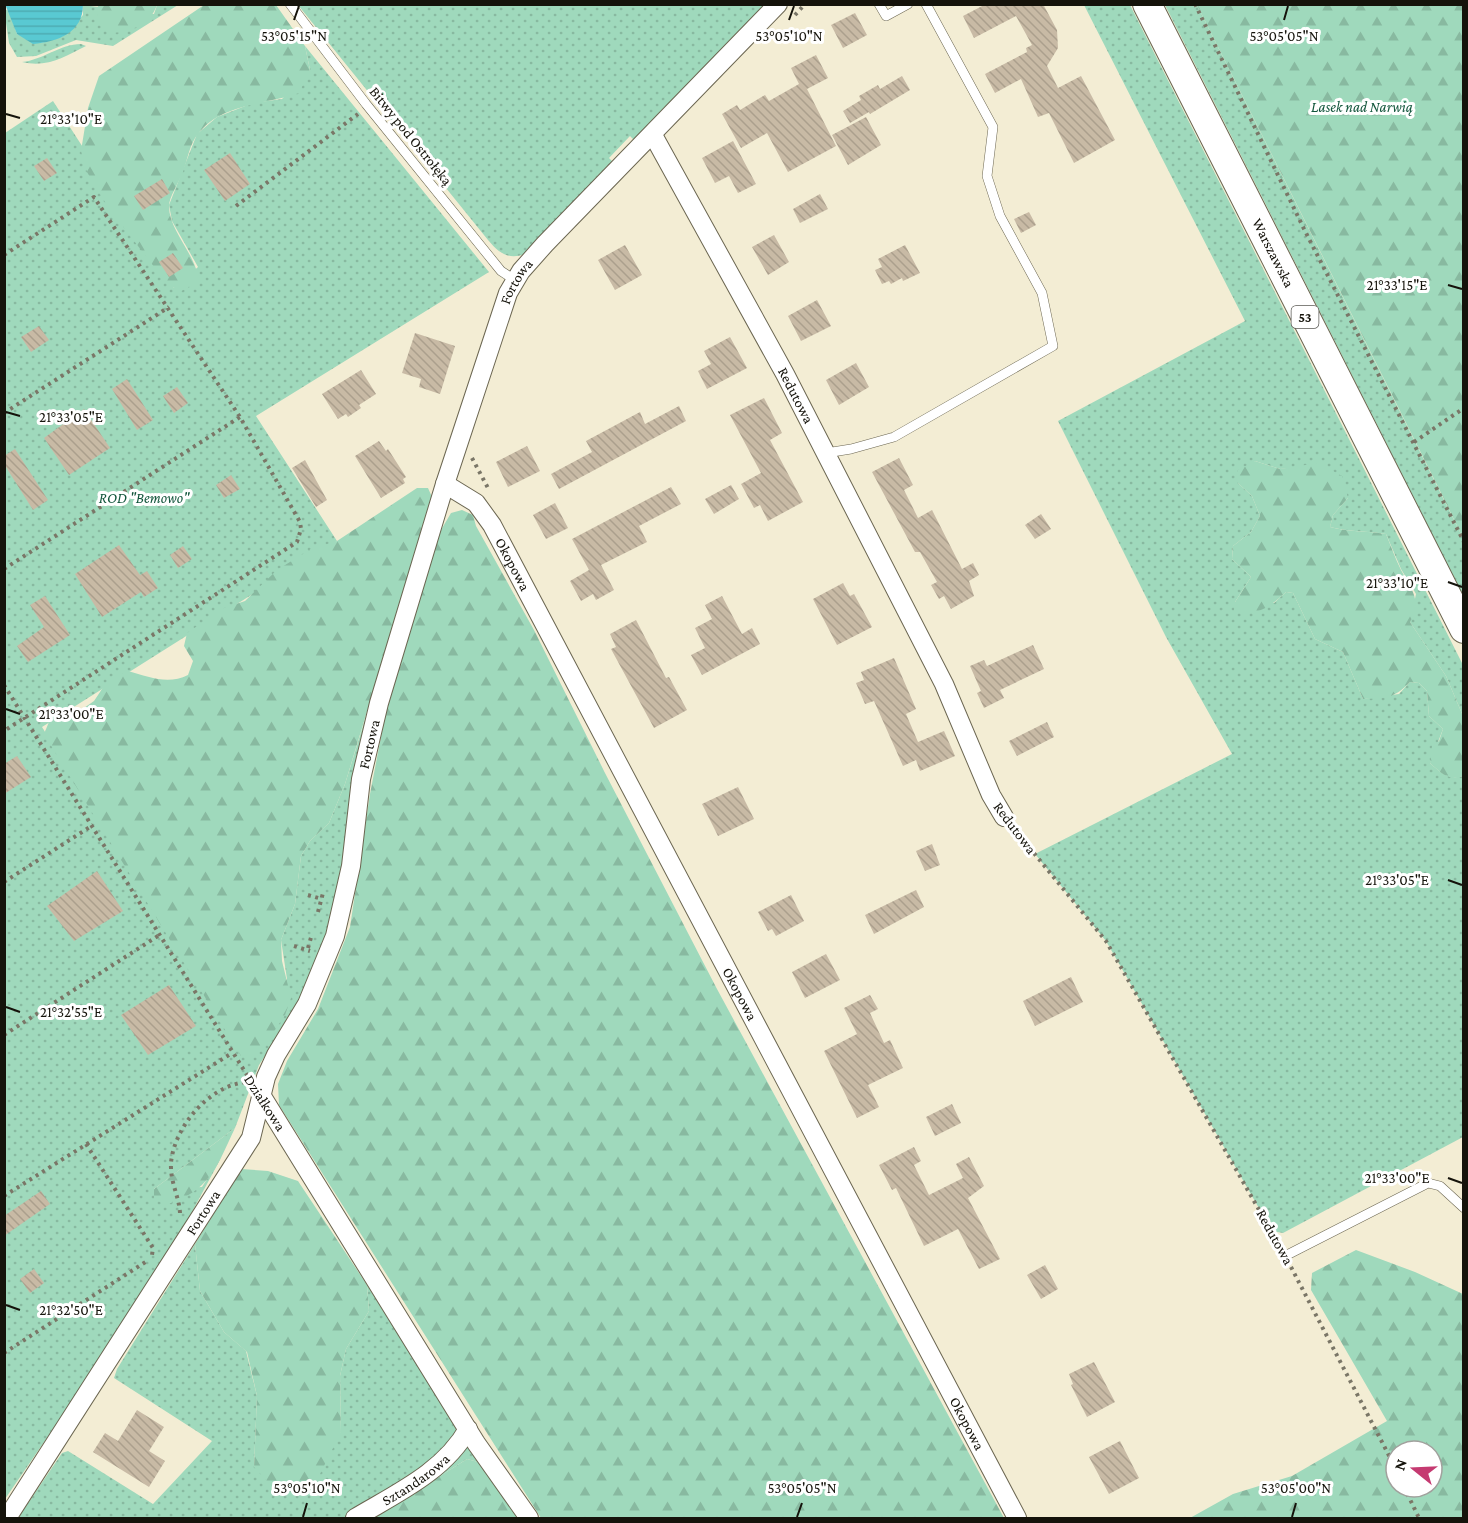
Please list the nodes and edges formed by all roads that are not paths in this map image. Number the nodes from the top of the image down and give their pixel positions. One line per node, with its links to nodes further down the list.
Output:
1 (290, 4): 8 (lane, Bitwy pod Ostrołęką)
2 (778, 4): 7 (street, Fortowa)
3 (879, 4): 4 (lane)
4 (908, 4)
5 (926, 4): 9 (lane)
6 (1147, 4): 11 (main road, Warszawska / 53)
7 (652, 135): 8 (street, Fortowa); 9 (street, Redutowa)
8 (515, 280): 10 (street, Fortowa)
9 (826, 453): 12 (street, Redutowa)
10 (445, 484): 13 (street, Fortowa); 20 (street, Okopowa)
11 (1464, 629)
12 (1004, 818)
13 (263, 1098): 16 (street, Działkowa); 17 (street, Fortowa)
14 (1464, 1208): 15 (lane)
15 (1286, 1256)
16 (468, 1430): 18 (street, Sztandarowa); 19 (street, Działkowa)
17 (7, 1518)
18 (355, 1518)
19 (529, 1518)
20 (1017, 1518)

